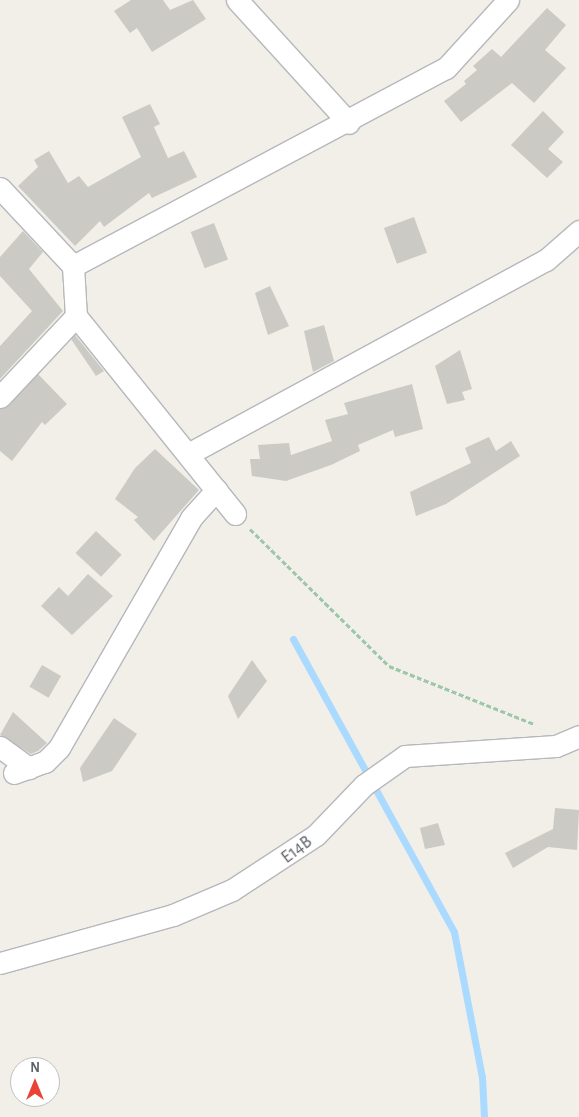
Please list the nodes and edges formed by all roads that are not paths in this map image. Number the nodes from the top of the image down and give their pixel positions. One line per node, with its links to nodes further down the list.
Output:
1 (236, 0): 3 (street)
2 (508, 0): 3 (street)
3 (349, 123): 6 (street)
4 (0, 188): 6 (street)
5 (579, 231): 9 (street)
6 (73, 266): 7 (street)
7 (76, 316): 8 (street); 9 (street)
8 (0, 396)
9 (190, 453): 10 (street)
10 (216, 490): 11 (street); 13 (street)
11 (235, 514)
12 (579, 736): 14 (street, E14B)
13 (0, 748)
14 (0, 963)

